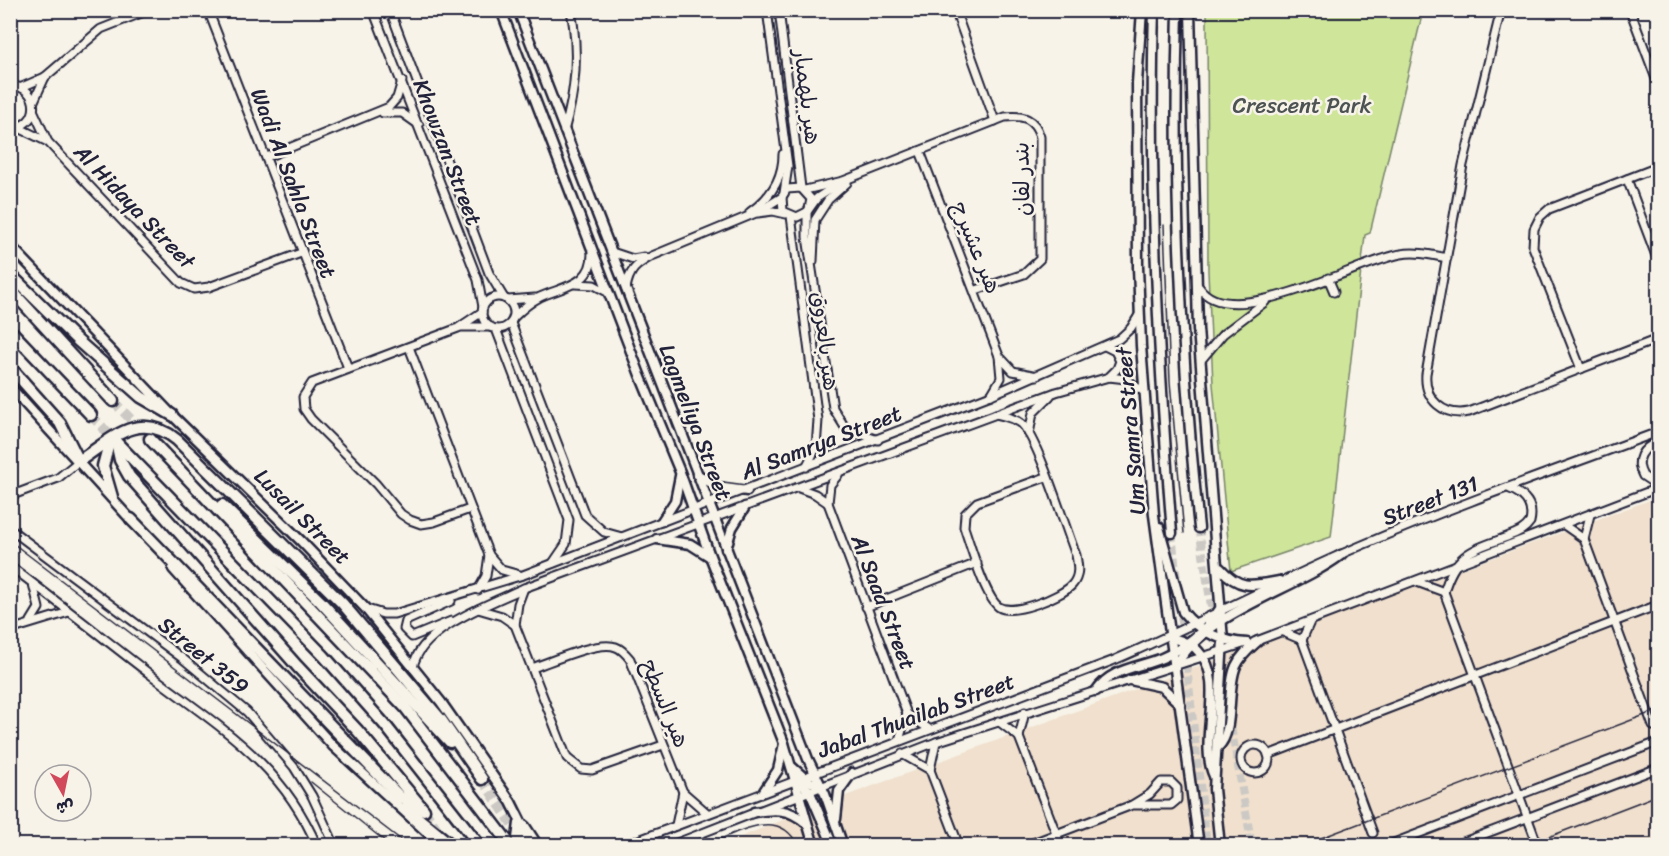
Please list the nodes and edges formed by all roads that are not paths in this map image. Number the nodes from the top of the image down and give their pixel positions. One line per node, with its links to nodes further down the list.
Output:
1 (149, 10): 19 (street)
2 (208, 10): 34 (street, Wadi Al Sahla Street)
3 (373, 10): 20 (street, Khowzan Street)
4 (390, 10): 63 (street, Khowzan Street)
5 (501, 10): 46 (street, Lagmeliya Street)
6 (518, 10): 31 (street, Lagmeliya Street)
7 (571, 10): 31 (street)
8 (767, 10): 30 (street, هير بلهمبار)
9 (779, 10): 39 (street, هير بلهمبار)
10 (955, 10): 27 (street)
11 (1142, 10): 66 (street, Um Samra Street)
12 (1154, 10): 122 (street, Um Samra Street)
13 (1178, 10): 120 (street)
14 (1190, 10): 56 (street)
15 (1501, 10): 50 (street)
16 (1630, 10): 18 (street)
17 (1659, 61): 18 (street)
18 (1651, 64): 21 (street)
19 (45, 77): 23 (street); 24 (street)
20 (402, 79): 26 (street); 28 (street, Khowzan Street)
21 (1659, 84)
22 (10, 86): 23 (street)
23 (22, 87): 24 (street)
24 (34, 101): 25 (street)
25 (34, 112): 29 (street); 32 (street, Al Hidaya Street)
26 (375, 114): 28 (street); 34 (street)
27 (995, 121): 33 (street, بندر لفان); 59 (street, بندر لفان)
28 (420, 126): 65 (street, Khowzan Street)
29 (14, 127): 32 (street, Al Hidaya Street)
30 (783, 131): 40 (street, هير بلهمبار); 44 (street, هير بلهمبار)
31 (564, 134): 47 (street, Lagmeliya Street)
32 (48, 142): 48 (street, Al Hidaya Street)
33 (920, 151): 36 (street, بندر لفان); 59 (street, هير عشيرج)
34 (267, 158): 48 (street, Wadi Al Sahla Street)
35 (1659, 167): 37 (street)
36 (860, 174): 38 (street, بندر لفان); 52 (street, هير بالعروق)
37 (1627, 179): 51 (street); 78 (street)
38 (843, 181): 39 (street, بندر لفان); 41 (street, بندر لفان)
39 (803, 189): 40 (street); 41 (street)
40 (783, 195): 42 (street); 43 (street)
41 (808, 210): 43 (street); 52 (street, هير بالعروق)
42 (756, 213): 43 (street); 44 (street)
43 (789, 215): 97 (street, هير بالعروق)
44 (735, 222): 49 (street)
45 (10, 244): 88 (street, Lusail Street)
46 (592, 246): 55 (street); 61 (street, Lagmeliya Street)
47 (612, 252): 49 (street); 58 (street, Lagmeliya Street)
48 (301, 253): 77 (street, Wadi Al Sahla Street)
49 (652, 256): 58 (street)
50 (1447, 258): 54 (street); 78 (street)
51 (1659, 261)
52 (811, 266): 92 (street, هير بالعروق)
53 (10, 274): 88 (highway)
54 (1328, 278): 60 (street); 64 (street)
55 (575, 284): 61 (street); 62 (street)
56 (1199, 287): 64 (street); 75 (street)
57 (10, 289): 85 (highway)
58 (626, 289): 100 (street, Lagmeliya Street)
59 (976, 290): 74 (street, هير عشيرج)
60 (1334, 292)
61 (609, 293): 98 (street, Lagmeliya Street)
62 (538, 298): 63 (street); 67 (street)
63 (506, 299): 65 (street); 67 (street)
64 (1267, 300): 75 (street)
65 (482, 310): 68 (street); 69 (street)
66 (1139, 315): 72 (street, Al Samrya Street); 83 (street, Um Samra Street)
67 (512, 320): 69 (street); 123 (street)
68 (458, 328): 69 (street); 73 (street)
69 (493, 328): 131 (street)
70 (10, 330): 87 (highway)
71 (1659, 339): 78 (street)
72 (1105, 346): 79 (street, Al Samrya Street); 80 (street)
73 (409, 347): 77 (street); 111 (street)
74 (999, 356): 79 (street); 84 (street, هير عشيرج)
75 (1202, 359): 134 (street)
76 (10, 367): 96 (highway)
77 (348, 368): 111 (street)
78 (1581, 369)
79 (1038, 376): 84 (street, Al Samrya Street)
80 (1108, 377): 82 (street, Al Samrya Street); 83 (street)
81 (10, 387): 96 (street)
82 (1056, 392): 86 (street, Al Samrya Street); 90 (street)
83 (1144, 392): 113 (street, Um Samra Street)
84 (991, 395): 92 (street, Al Samrya Street)
85 (113, 401)
86 (996, 414): 90 (street); 99 (street, Al Samrya Street)
87 (91, 415)
88 (172, 415): 144 (street, Lusail Street)
89 (1659, 432): 104 (street, Street 131)
90 (1029, 434): 101 (street)
91 (150, 440): 95 (highway)
92 (878, 440): 97 (street, Al Samrya Street)
93 (113, 441): 95 (highway); 96 (highway); 107 (highway); 115 (highway); 214 (highway)
94 (1659, 442): 102 (street)
95 (164, 454): 209 (highway)
96 (79, 461): 106 (street); 107 (street)
97 (806, 468): 105 (street, Al Samrya Street)
98 (680, 472): 112 (street, Lagmeliya Street); 117 (street)
99 (840, 473): 103 (street, Al Samrya Street); 108 (street)
100 (697, 474): 105 (street); 109 (street, Lagmeliya Street)
101 (1046, 477): 130 (street); 130 (street)
102 (1659, 487): 114 (street)
103 (799, 488): 108 (street); 110 (street, Al Samrya Street)
104 (1510, 489): 128 (street, Street 131); 133 (street)
105 (747, 491): 109 (street, Al Samrya Street)
106 (10, 496)
107 (112, 496): 115 (street)
108 (828, 503): 143 (street, Al Saad Street)
109 (708, 504): 112 (street, Al Samrya Street); 116 (street, Lagmeliya Street)
110 (745, 507): 116 (street, Al Samrya Street); 126 (street)
111 (470, 509): 127 (street)
112 (693, 510): 117 (street, Al Samrya Street); 118 (street, Lagmeliya Street)
113 (1154, 515): 153 (street); 156 (street, Um Samra Street)
114 (1590, 515): 119 (street); 125 (street)
115 (131, 519): 193 (street)
116 (713, 519): 118 (street, Al Samrya Street); 126 (street, Lagmeliya Street)
117 (662, 521): 123 (street, Al Samrya Street)
118 (698, 525): 124 (street, Al Samrya Street); 129 (street, Lagmeliya Street)
119 (1564, 525): 125 (street); 133 (street)
120 (1199, 528)
121 (10, 529): 211 (street, Street 359)
122 (1172, 534)
123 (622, 537): 131 (street, Al Samrya Street)
124 (657, 539): 129 (street); 139 (street, Al Samrya Street)
125 (1584, 539): 151 (street)
126 (725, 549): 188 (street, Lagmeliya Street)
127 (489, 555): 135 (street); 140 (street)
128 (1341, 555): 136 (street, Street 131); 149 (street)
129 (710, 556): 181 (street, Lagmeliya Street)
130 (977, 563): 143 (street)
131 (551, 564): 135 (street, Al Samrya Street)
132 (10, 566): 138 (street, Street 359)
133 (1454, 566): 137 (street); 141 (street)
134 (1220, 568): 136 (street); 146 (street)
135 (523, 575): 140 (street, Al Samrya Street)
136 (1279, 581): 146 (street, Street 131)
137 (1415, 582): 141 (street); 150 (street)
138 (33, 584): 147 (street, Street 359); 148 (street)
139 (524, 588): 145 (street, Al Samrya Street); 152 (street)
140 (478, 590): 144 (street, Al Samrya Street); 145 (street)
141 (1444, 592): 167 (street)
142 (1659, 605): 151 (street)
143 (866, 607): 172 (street, Al Saad Street)
144 (365, 608): 164 (street, Lusail Street)
145 (478, 609): 152 (street); 164 (street, Al Samrya Street)
146 (1219, 610): 149 (street); 153 (street)
147 (69, 612): 148 (street); 210 (street, Street 359)
148 (29, 622): 154 (street)
149 (1221, 622): 153 (street); 160 (street)
150 (1310, 622): 155 (street); 158 (street)
151 (1613, 622): 167 (street); 174 (street)
152 (514, 625): 165 (street)
153 (1202, 629): 156 (street, Jabal Thuailab Street); 159 (street); 160 (street)
154 (10, 630)
155 (1283, 632): 157 (street); 158 (street)
156 (1170, 637): 159 (street); 162 (street, Um Samra Street); 176 (street, Jabal Thuailab Street)
157 (1258, 640): 161 (street); 183 (street)
158 (1302, 640): 175 (street)
159 (1189, 644): 162 (street); 163 (street); 166 (street)
160 (1223, 644): 161 (street); 163 (street, Jabal Thuailab Street); 183 (street)
161 (1247, 644)
162 (1173, 653): 166 (street, Um Samra Street); 169 (street)
163 (1204, 658): 166 (street, Jabal Thuailab Street); 190 (street)
164 (413, 668): 202 (street, Lusail Street)
165 (532, 668): 182 (street, هير السطح); 182 (street)
166 (1175, 668): 168 (street, Jabal Thuailab Street); 170 (street, Um Samra Street)
167 (1475, 675): 175 (street); 198 (street)
168 (1130, 680): 169 (street, Jabal Thuailab Street); 170 (street)
169 (1096, 691): 171 (street, Jabal Thuailab Street)
170 (1180, 704): 225 (street, Um Samra Street)
171 (1025, 712): 173 (street, Jabal Thuailab Street); 177 (street)
172 (907, 714): 176 (street); 178 (street)
173 (998, 721): 177 (street); 179 (street, Jabal Thuailab Street)
174 (1653, 726)
175 (1335, 728): 185 (street); 207 (street)
176 (929, 729): 178 (street, Jabal Thuailab Street)
177 (1019, 737): 208 (street)
178 (898, 740): 188 (street, Jabal Thuailab Street)
179 (936, 742): 184 (street, Jabal Thuailab Street); 187 (street)
180 (1659, 742): 198 (street)
181 (784, 743): 191 (street, Lagmeliya Street); 195 (street)
182 (663, 745): 196 (street, هير السطح)
183 (1218, 747): 190 (street)
184 (902, 754): 187 (street); 189 (street, Jabal Thuailab Street)
185 (1268, 755): 185 (street)
186 (1659, 768): 203 (street)
187 (930, 770): 222 (street)
188 (814, 771): 191 (street, Jabal Thuailab Street); 192 (street, Lagmeliya Street)
189 (852, 773): 192 (street, Jabal Thuailab Street); 206 (street)
190 (1214, 777): 226 (street)
191 (799, 779): 192 (street); 194 (street); 195 (street, Jabal Thuailab Street); 197 (street, Lagmeliya Street)
192 (822, 786): 194 (street, Jabal Thuailab Street); 206 (street, Lagmeliya Street)
193 (379, 789): 212 (street); 213 (street)
194 (809, 790): 197 (street, Jabal Thuailab Street); 220 (street)
195 (764, 791): 201 (street, Jabal Thuailab Street)
196 (683, 792): 201 (street, هير السطح); 205 (street)
197 (798, 795): 200 (street, Jabal Thuailab Street); 204 (street, Lagmeliya Street)
198 (1518, 795): 203 (street); 227 (street)
199 (1132, 805): 199 (street); 208 (street)
200 (754, 812): 204 (street); 218 (street, Jabal Thuailab Street)
201 (707, 813): 205 (street, Jabal Thuailab Street)
202 (519, 816): 209 (street); 215 (street, Lusail Street); 216 (street)
203 (1528, 818): 228 (street); 229 (street)
204 (807, 824): 219 (street, Lagmeliya Street)
205 (676, 825): 217 (street, Jabal Thuailab Street)
206 (837, 826): 221 (street, Lagmeliya Street)
207 (1373, 833)
208 (1056, 834): 223 (street); 224 (street)
209 (513, 844)
210 (317, 846)
211 (335, 846)
212 (442, 846)
213 (454, 846)
214 (480, 846)
215 (525, 846)
216 (538, 846)
217 (623, 846)
218 (669, 846)
219 (814, 846)
220 (833, 846)
221 (843, 846)
222 (959, 846)
223 (1025, 846)
224 (1061, 846)
225 (1199, 846)
226 (1220, 846)
227 (1386, 846)
228 (1453, 846)
229 (1538, 846)

